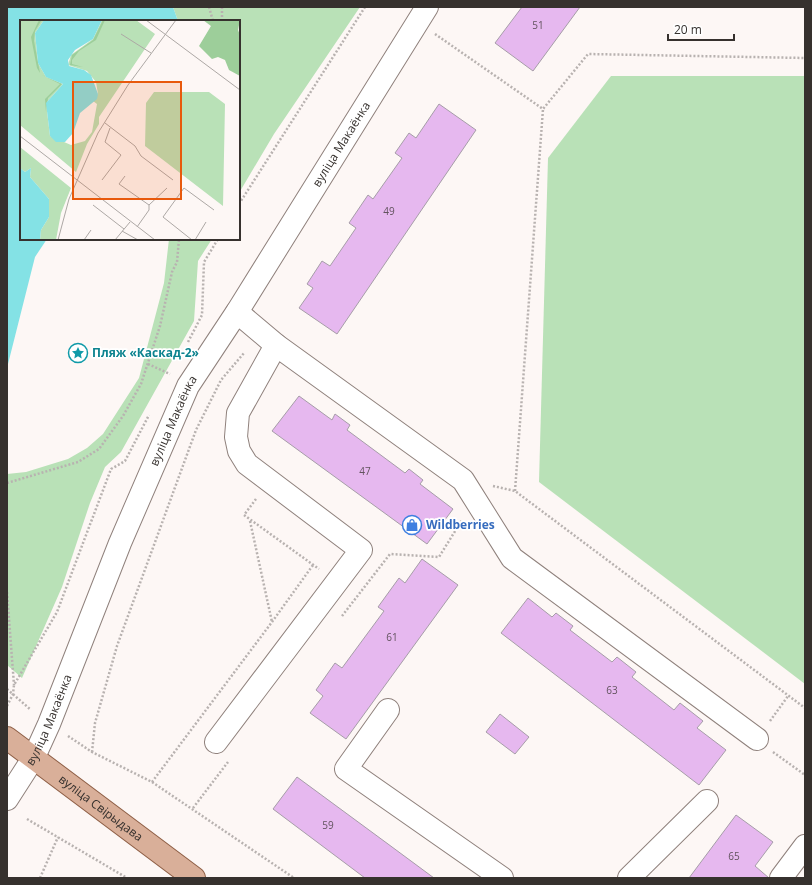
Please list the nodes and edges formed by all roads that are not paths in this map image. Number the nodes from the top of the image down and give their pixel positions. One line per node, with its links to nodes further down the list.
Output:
1 (422, 14): 2 (street, вуліца Макаёнка)
2 (237, 312): 3 (street); 8 (street, вуліца Макаёнка)
3 (269, 339): 6 (street); 7 (street)
4 (388, 710): 13 (street)
5 (7, 738): 8 (main road, вуліца Свірыдава)
6 (757, 739)
7 (216, 742)
8 (34, 757): 9 (street, вуліца Макаёнка); 12 (main road, вуліца Свірыдава)
9 (7, 799)
10 (707, 801): 14 (street)
11 (805, 846): 15 (street)
12 (194, 878)
13 (502, 878)
14 (629, 878)
15 (781, 878)

